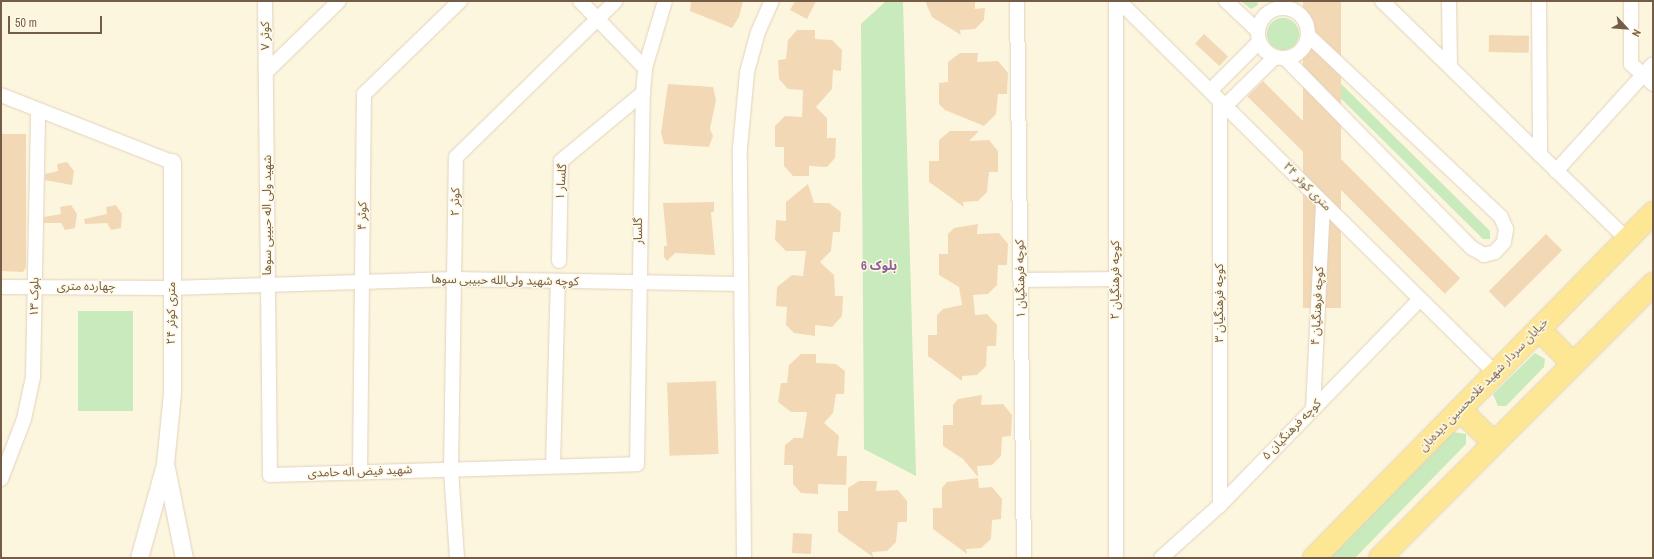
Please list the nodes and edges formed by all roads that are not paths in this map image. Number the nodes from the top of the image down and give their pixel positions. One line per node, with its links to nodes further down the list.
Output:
1 (265, 1): 23 (street, کوثر ۷)
2 (339, 1): 23 (street)
3 (460, 1): 39 (street, کوثر ۴)
4 (580, 1): 16 (street)
5 (616, 1): 16 (street, کوثر ۲)
6 (665, 1): 22 (street, گلسار)
7 (772, 1): 43 (street)
8 (1017, 1): 40 (street, کوچه فرهنگیان ۱)
9 (1118, 1): 25 (street, ۲۴ متری کوثر); 38 (street, کوچه فرهنگیان ۲)
10 (1226, 1): 18 (street)
11 (1382, 1): 21 (street)
12 (1449, 1): 21 (street)
13 (1538, 1): 30 (street)
14 (1631, 1): 24 (street)
15 (1278, 5): 17 (street); 18 (street)
16 (599, 20): 22 (street); 37 (street, کوثر ۲)
17 (1308, 35): 19 (street); 19 (street)
18 (1259, 36): 19 (street); 25 (street)
19 (1280, 58): 28 (street)
20 (1653, 64): 24 (street)
21 (1450, 67): 30 (street)
22 (645, 68): 26 (street, گلسار)
23 (267, 71): 45 (street, شهید ولی اله حبیبی سوها)
24 (1648, 79): 32 (street)
25 (1210, 91): 28 (street, ۲۴ متری کوثر)
26 (643, 93): 36 (street, گلسار ۱); 41 (street, گلسار)
27 (1, 95): 29 (street)
28 (1223, 103): 33 (street, ۲۴ متری کوثر); 63 (street, کوچه فرهنگیان ۳)
29 (38, 110): 31 (street); 47 (street, بلوک ۱۳)
30 (1540, 155): 32 (street)
31 (172, 162): 48 (street, ۲۴ متری کوثر)
32 (1556, 171): 35 (street)
33 (1323, 203): 49 (street, ۲۴ متری کوثر); 53 (street, کوچه فرهنگیان ۴)
34 (1653, 213): 35 (main road, خیابان سردار شهید غلامحسین دیده‌بان)
35 (1627, 239): 50 (main road, خیابان سردار شهید غلامحسین دیده‌بان)
36 (559, 261)
37 (454, 279): 39 (street, کوچه شهید ولی‌الله حبیبی سوها); 42 (street, کوچه شهید ولی‌الله حبیبی سوها); 60 (street, کوثر ۲)
38 (1116, 279): 40 (street); 69 (street, کوچه فرهنگیان ۲)
39 (362, 280): 45 (street, کوچه شهید ولی‌الله حبیبی سوها); 61 (street, کوثر ۴)
40 (1021, 280): 68 (street, کوچه فرهنگیان ۱)
41 (639, 281): 42 (street, کوچه شهید ولی‌الله حبیبی سوها); 43 (street, کوچه شهید ولی‌الله حبیبی سوها); 58 (street, گلسار)
42 (558, 282): 59 (street)
43 (741, 284): 67 (street)
44 (1653, 284): 51 (main road)
45 (269, 286): 48 (street, شهید ولی اله حبیبی سوها); 61 (street, شهید فیض اله حامدی)
46 (1, 287): 47 (street, چهارده متری)
47 (36, 287): 48 (street, چهارده متری); 56 (street, بلوک ۱۳)
48 (171, 288): 57 (street, ۲۴ متری کوثر)
49 (1420, 299): 52 (street, ۲۴ متری کوثر); 53 (street, کوچه فرهنگیان ۵)
50 (1539, 329): 51 (main road); 52 (main road, خیابان سردار شهید غلامحسین دیده‌بان)
51 (1573, 364): 55 (main road)
52 (1496, 373): 54 (main road, خیابان سردار شهید غلامحسین دیده‌بان)
53 (1313, 409): 63 (street, کوچه فرهنگیان ۵)
54 (1460, 410): 55 (main road); 71 (main road, خیابان سردار شهید غلامحسین دیده‌بان)
55 (1494, 443): 72 (main road)
56 (8, 446): 62 (street, بلوک ۱۳)
57 (165, 464): 64 (street, ۲۴ متری کوثر); 65 (street, ۲۴ متری کوثر)
58 (637, 464): 59 (street, شهید فیض اله حامدی)
59 (553, 466): 60 (street, شهید فیض اله حامدی)
60 (451, 469): 61 (street, شهید فیض اله حامدی); 66 (street, کوثر ۲)
61 (360, 472)
62 (1, 479)
63 (1220, 505): 70 (street, کوچه فرهنگیان ۵)
64 (139, 558)
65 (184, 558)
66 (457, 558)
67 (744, 558)
68 (1024, 558)
69 (1116, 558)
70 (1161, 558)
71 (1314, 558)
72 (1380, 558)

